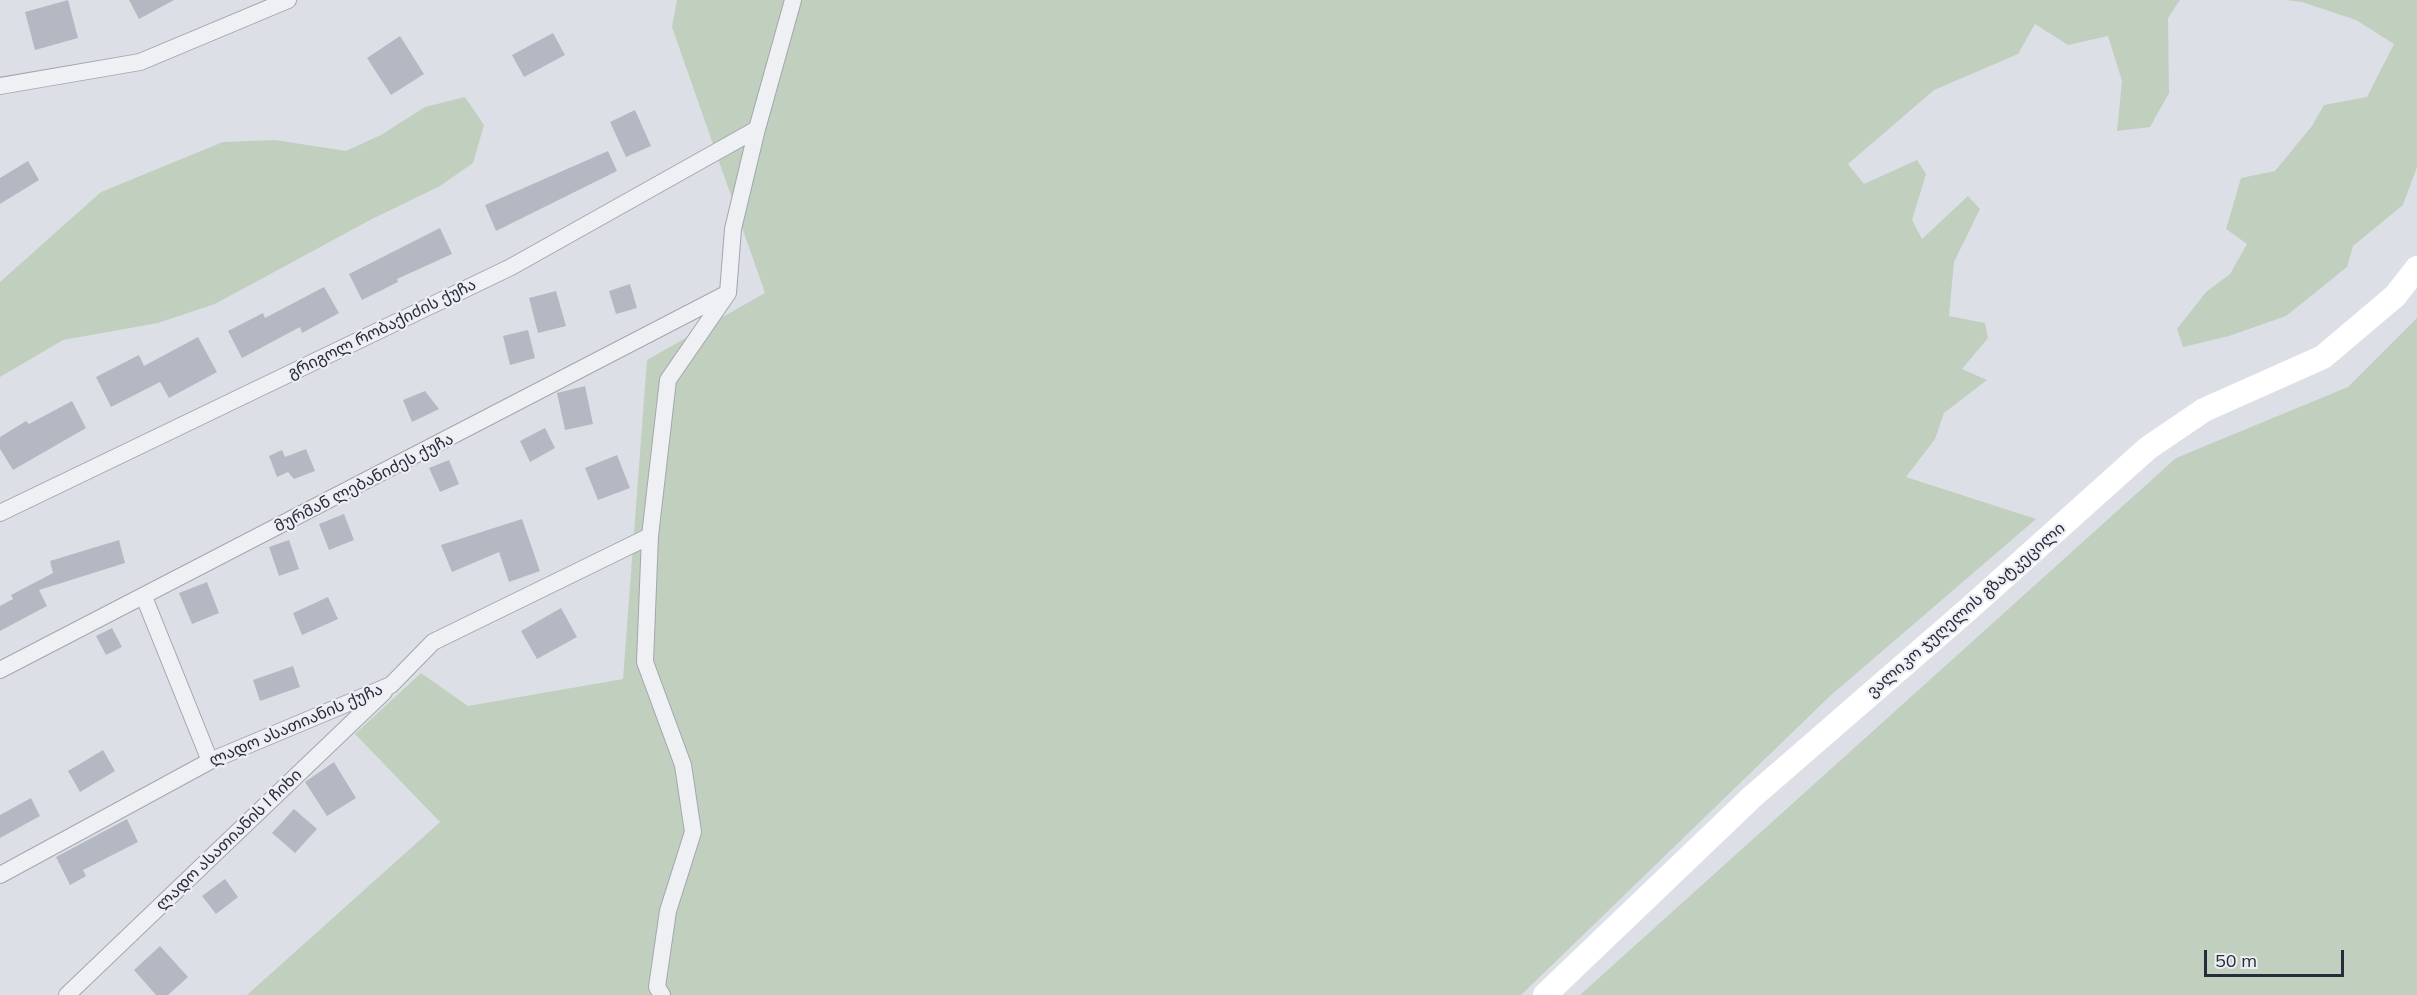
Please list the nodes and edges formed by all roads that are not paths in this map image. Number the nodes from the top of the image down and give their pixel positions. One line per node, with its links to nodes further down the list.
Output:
1 (288, 0): 3 (street)
2 (793, 0): 4 (street)
3 (0, 86)
4 (757, 129): 6 (street); 7 (street, გრიგოლ რობაქიძის ქუჩა)
5 (2417, 268): 16 (main road, ვალიკო ჯუღელის გზატკეცილი)
6 (728, 293): 8 (street); 9 (street, მურმან ლებანიძეს ქუჩა)
7 (0, 513)
8 (650, 536): 11 (street, ლადო ასათიანის ქუჩა); 15 (street)
9 (144, 597): 10 (street, მურმან ლებანიძეს ქუჩა); 12 (street)
10 (0, 670)
11 (391, 685): 12 (street, ლადო ასათიანის ქუჩა); 14 (street, ლადო ასათიანის I ჩიხი)
12 (210, 761): 13 (street, ლადო ასათიანის ქუჩა)
13 (0, 875)
14 (67, 995)
15 (662, 995)
16 (1545, 995)

